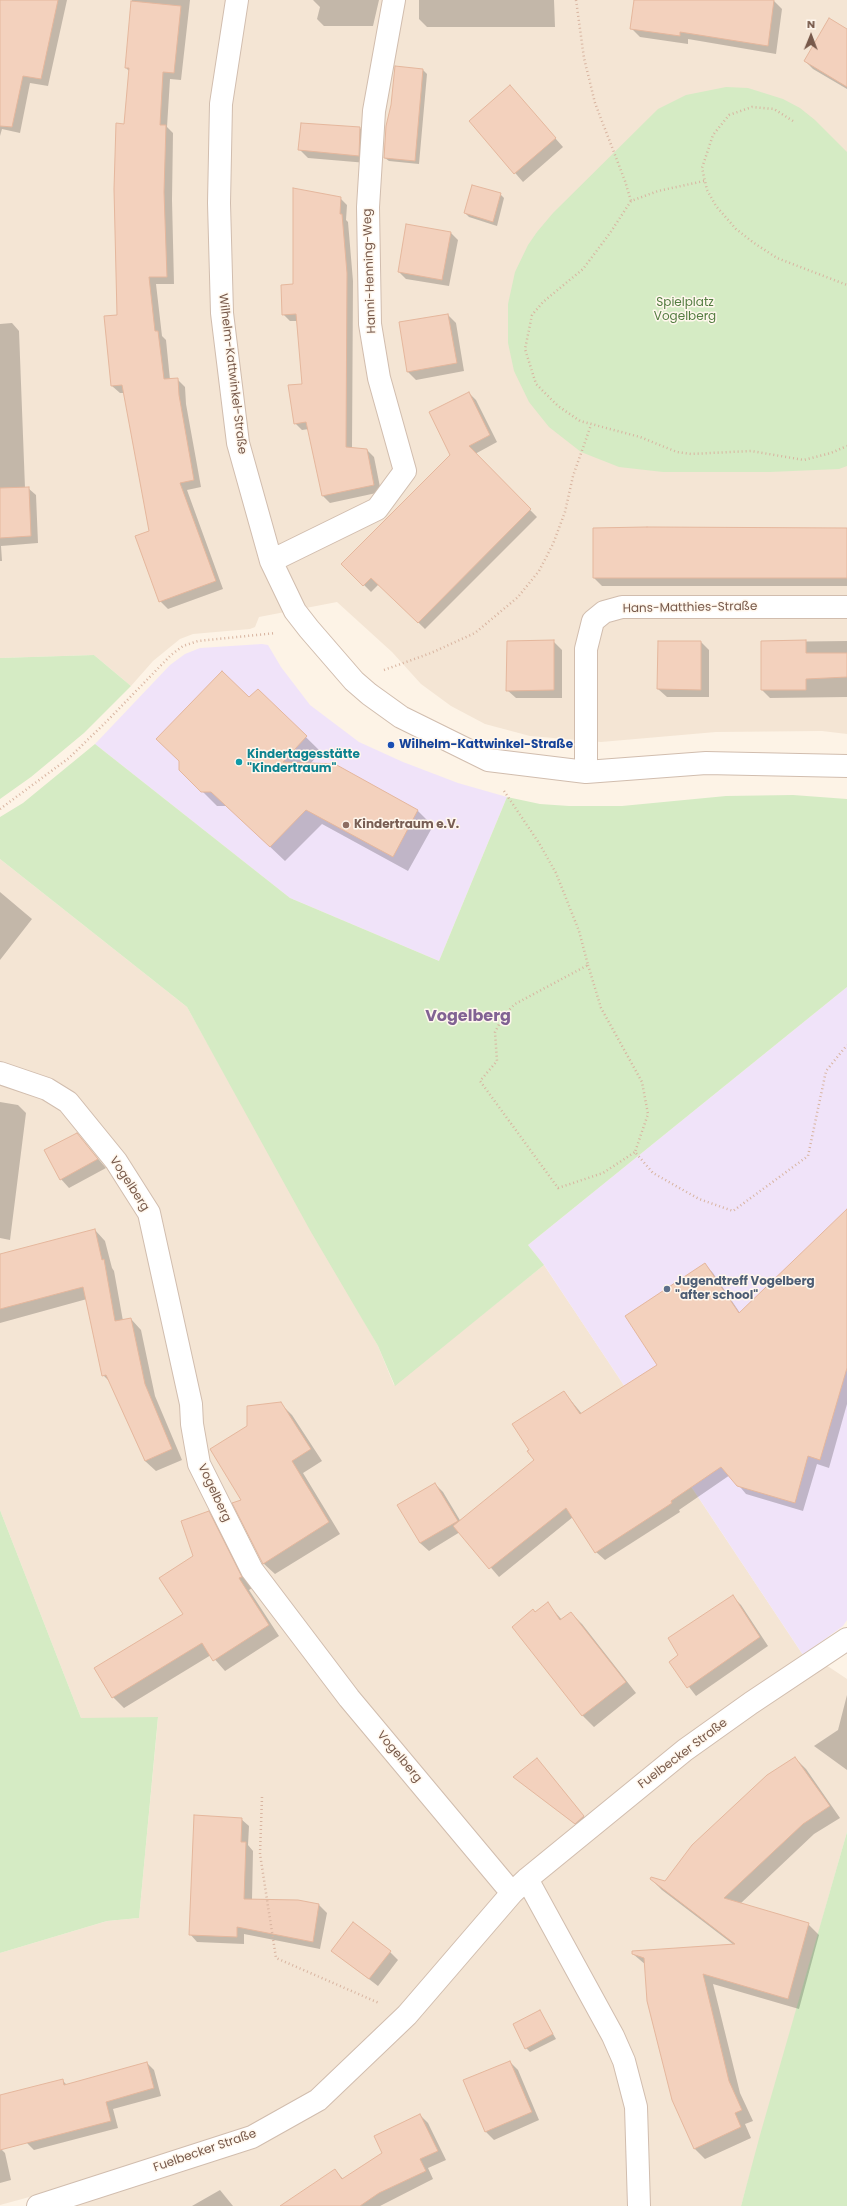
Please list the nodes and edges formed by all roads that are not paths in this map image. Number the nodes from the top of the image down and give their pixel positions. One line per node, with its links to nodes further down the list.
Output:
1 (238, 0): 3 (street, Wilhelm-Kattwinkel-Straße)
2 (394, 0): 3 (street, Hanni-Henning-Weg)
3 (271, 562): 6 (street, Wilhelm-Kattwinkel-Straße)
4 (847, 607): 6 (street, Hans-Matthies-Straße)
5 (847, 766): 6 (street, Wilhelm-Kattwinkel-Straße)
6 (586, 772)
7 (0, 1073): 9 (street, Vogelberg)
8 (847, 1639): 9 (street, Fuelbecker Straße)
9 (519, 1886): 10 (street, Fuelbecker Straße); 11 (street)
10 (38, 2206)
11 (639, 2206)

